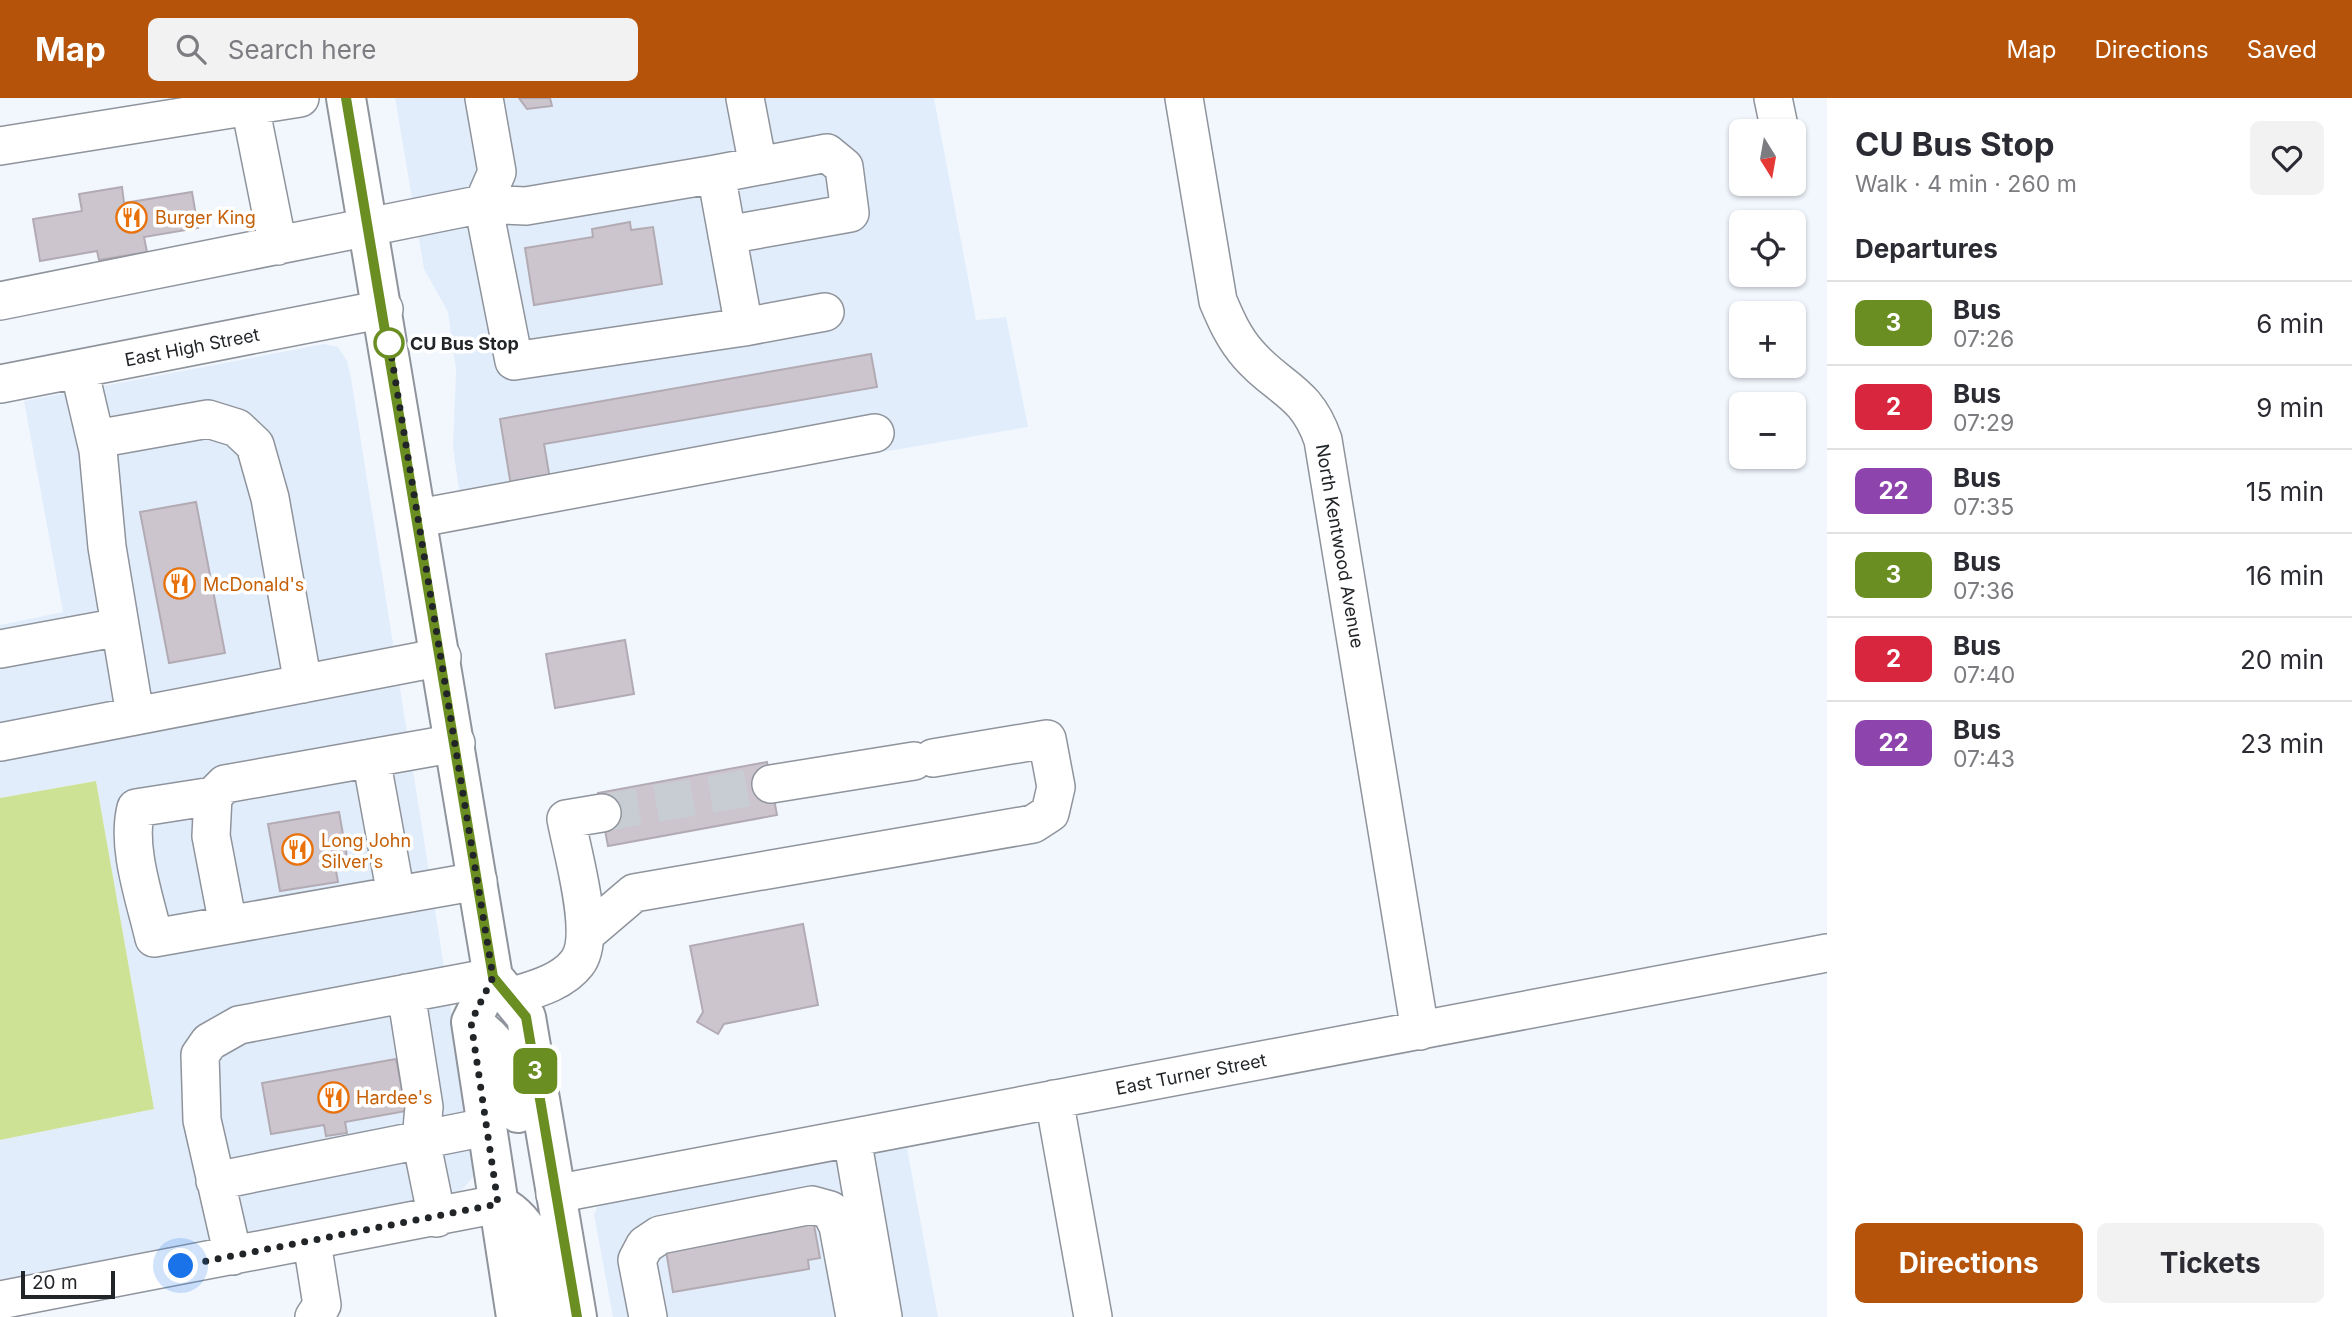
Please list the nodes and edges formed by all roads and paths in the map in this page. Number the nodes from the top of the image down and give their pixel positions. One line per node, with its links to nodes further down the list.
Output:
1 (300, 98): 7 (street)
2 (346, 98): 13 (main road)
3 (484, 98): 12 (street)
4 (745, 98): 10 (street)
5 (1184, 98): 44 (street, North Kentwood Avenue)
6 (1773, 98): 8 (street)
7 (250, 106): 9 (street); 15 (street)
8 (1777, 119)
9 (0, 146)
10 (758, 166): 11 (street); 14 (street)
11 (716, 174): 12 (street); 14 (street)
12 (483, 204): 13 (street); 19 (street)
13 (370, 228): 15 (street); 17 (main road)
14 (727, 235): 19 (street)
15 (278, 246): 16 (street)
16 (5, 300)
17 (384, 309): 20 (street, East High Street); 24 (main road)
18 (825, 313): 19 (street)
19 (744, 327)
20 (79, 369): 21 (street, East High Street); 23 (street)
21 (0, 384)
22 (875, 433): 24 (street)
23 (96, 439): 25 (street); 28 (street)
24 (419, 518): 27 (main road)
25 (120, 627): 26 (street); 29 (street)
26 (0, 649)
27 (442, 657): 28 (street); 31 (main road)
28 (303, 684): 29 (street)
29 (135, 715): 30 (street)
30 (0, 742)
31 (456, 743): 32 (street); 36 (main road)
32 (371, 758): 34 (street); 37 (street)
33 (771, 784): 39 (street)
34 (212, 796): 38 (street); 38 (street)
35 (602, 813): 39 (street)
36 (478, 881): 37 (street); 41 (main road)
37 (396, 895): 38 (street)
38 (228, 925)
39 (587, 933): 41 (street)
40 (1827, 953): 44 (street, East Turner Street)
41 (501, 987): 42 (street); 43 (main road); 50 (main road)
42 (406, 993): 48 (street); 49 (street)
43 (471, 1022): 46 (main road); 50 (main road)
44 (1420, 1031): 45 (street, East Turner Street)
45 (1054, 1099): 47 (street, East Turner Street); 65 (street)
46 (486, 1127): 48 (street); 51 (main road)
47 (852, 1138): 50 (street, East Turner Street); 64 (street)
48 (421, 1140): 49 (street); 52 (street)
49 (215, 1181): 54 (street)
50 (555, 1194): 61 (main road)
51 (498, 1204): 52 (street); 59 (main road); 60 (main road)
52 (437, 1218): 53 (street)
53 (312, 1241): 54 (street); 58 (street)
54 (233, 1256): 55 (street)
55 (0, 1300)
56 (0, 1310): 57 (street)
57 (2, 1317)
58 (314, 1317)
59 (516, 1317)
60 (549, 1317)
61 (577, 1317)
62 (648, 1317): 63 (street)
63 (855, 1317)
64 (883, 1317)
65 (1093, 1317)

